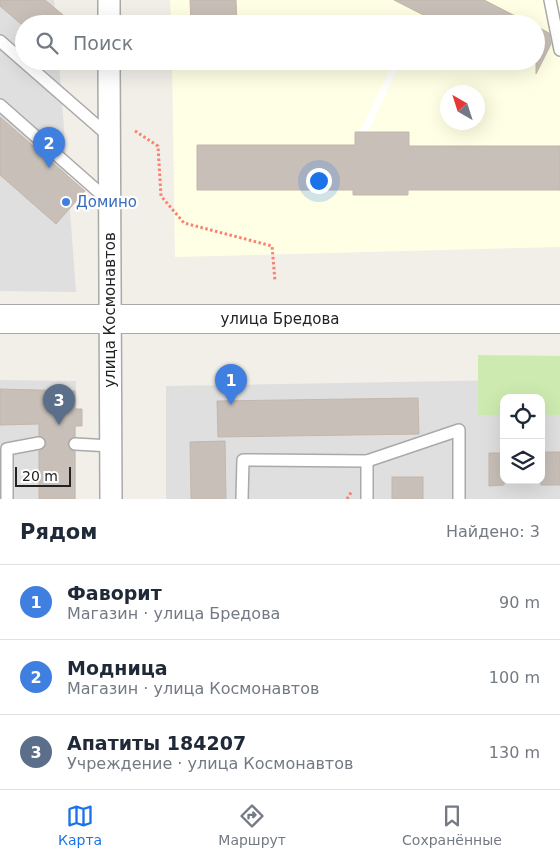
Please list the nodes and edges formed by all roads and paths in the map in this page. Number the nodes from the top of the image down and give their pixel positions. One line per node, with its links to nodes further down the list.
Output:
1 (109, 0): 3 (street)
2 (550, 0): 5 (lane)
3 (109, 15)
4 (0, 41): 6 (lane)
5 (560, 50)
6 (15, 54)
7 (33, 70): 11 (lane)
8 (109, 70): 11 (street, улица Космонавтов)
9 (0, 104): 12 (lane)
10 (135, 131): 13 (path)
11 (110, 137): 12 (street, улица Космонавтов)
12 (110, 202): 15 (street, улица Космонавтов)
13 (275, 281)
14 (0, 319): 15 (street, улица Бредова)
15 (110, 319): 16 (street, улица Бредова); 19 (street, улица Космонавтов)
16 (560, 319)
17 (40, 443): 20 (lane)
18 (75, 444): 19 (lane)
19 (111, 446): 23 (street, улица Космонавтов)
20 (4, 449): 22 (lane)
21 (366, 461): 24 (lane); 25 (lane); 26 (lane)
22 (6, 499)
23 (111, 499)
24 (242, 499)
25 (367, 499)
26 (459, 499)

